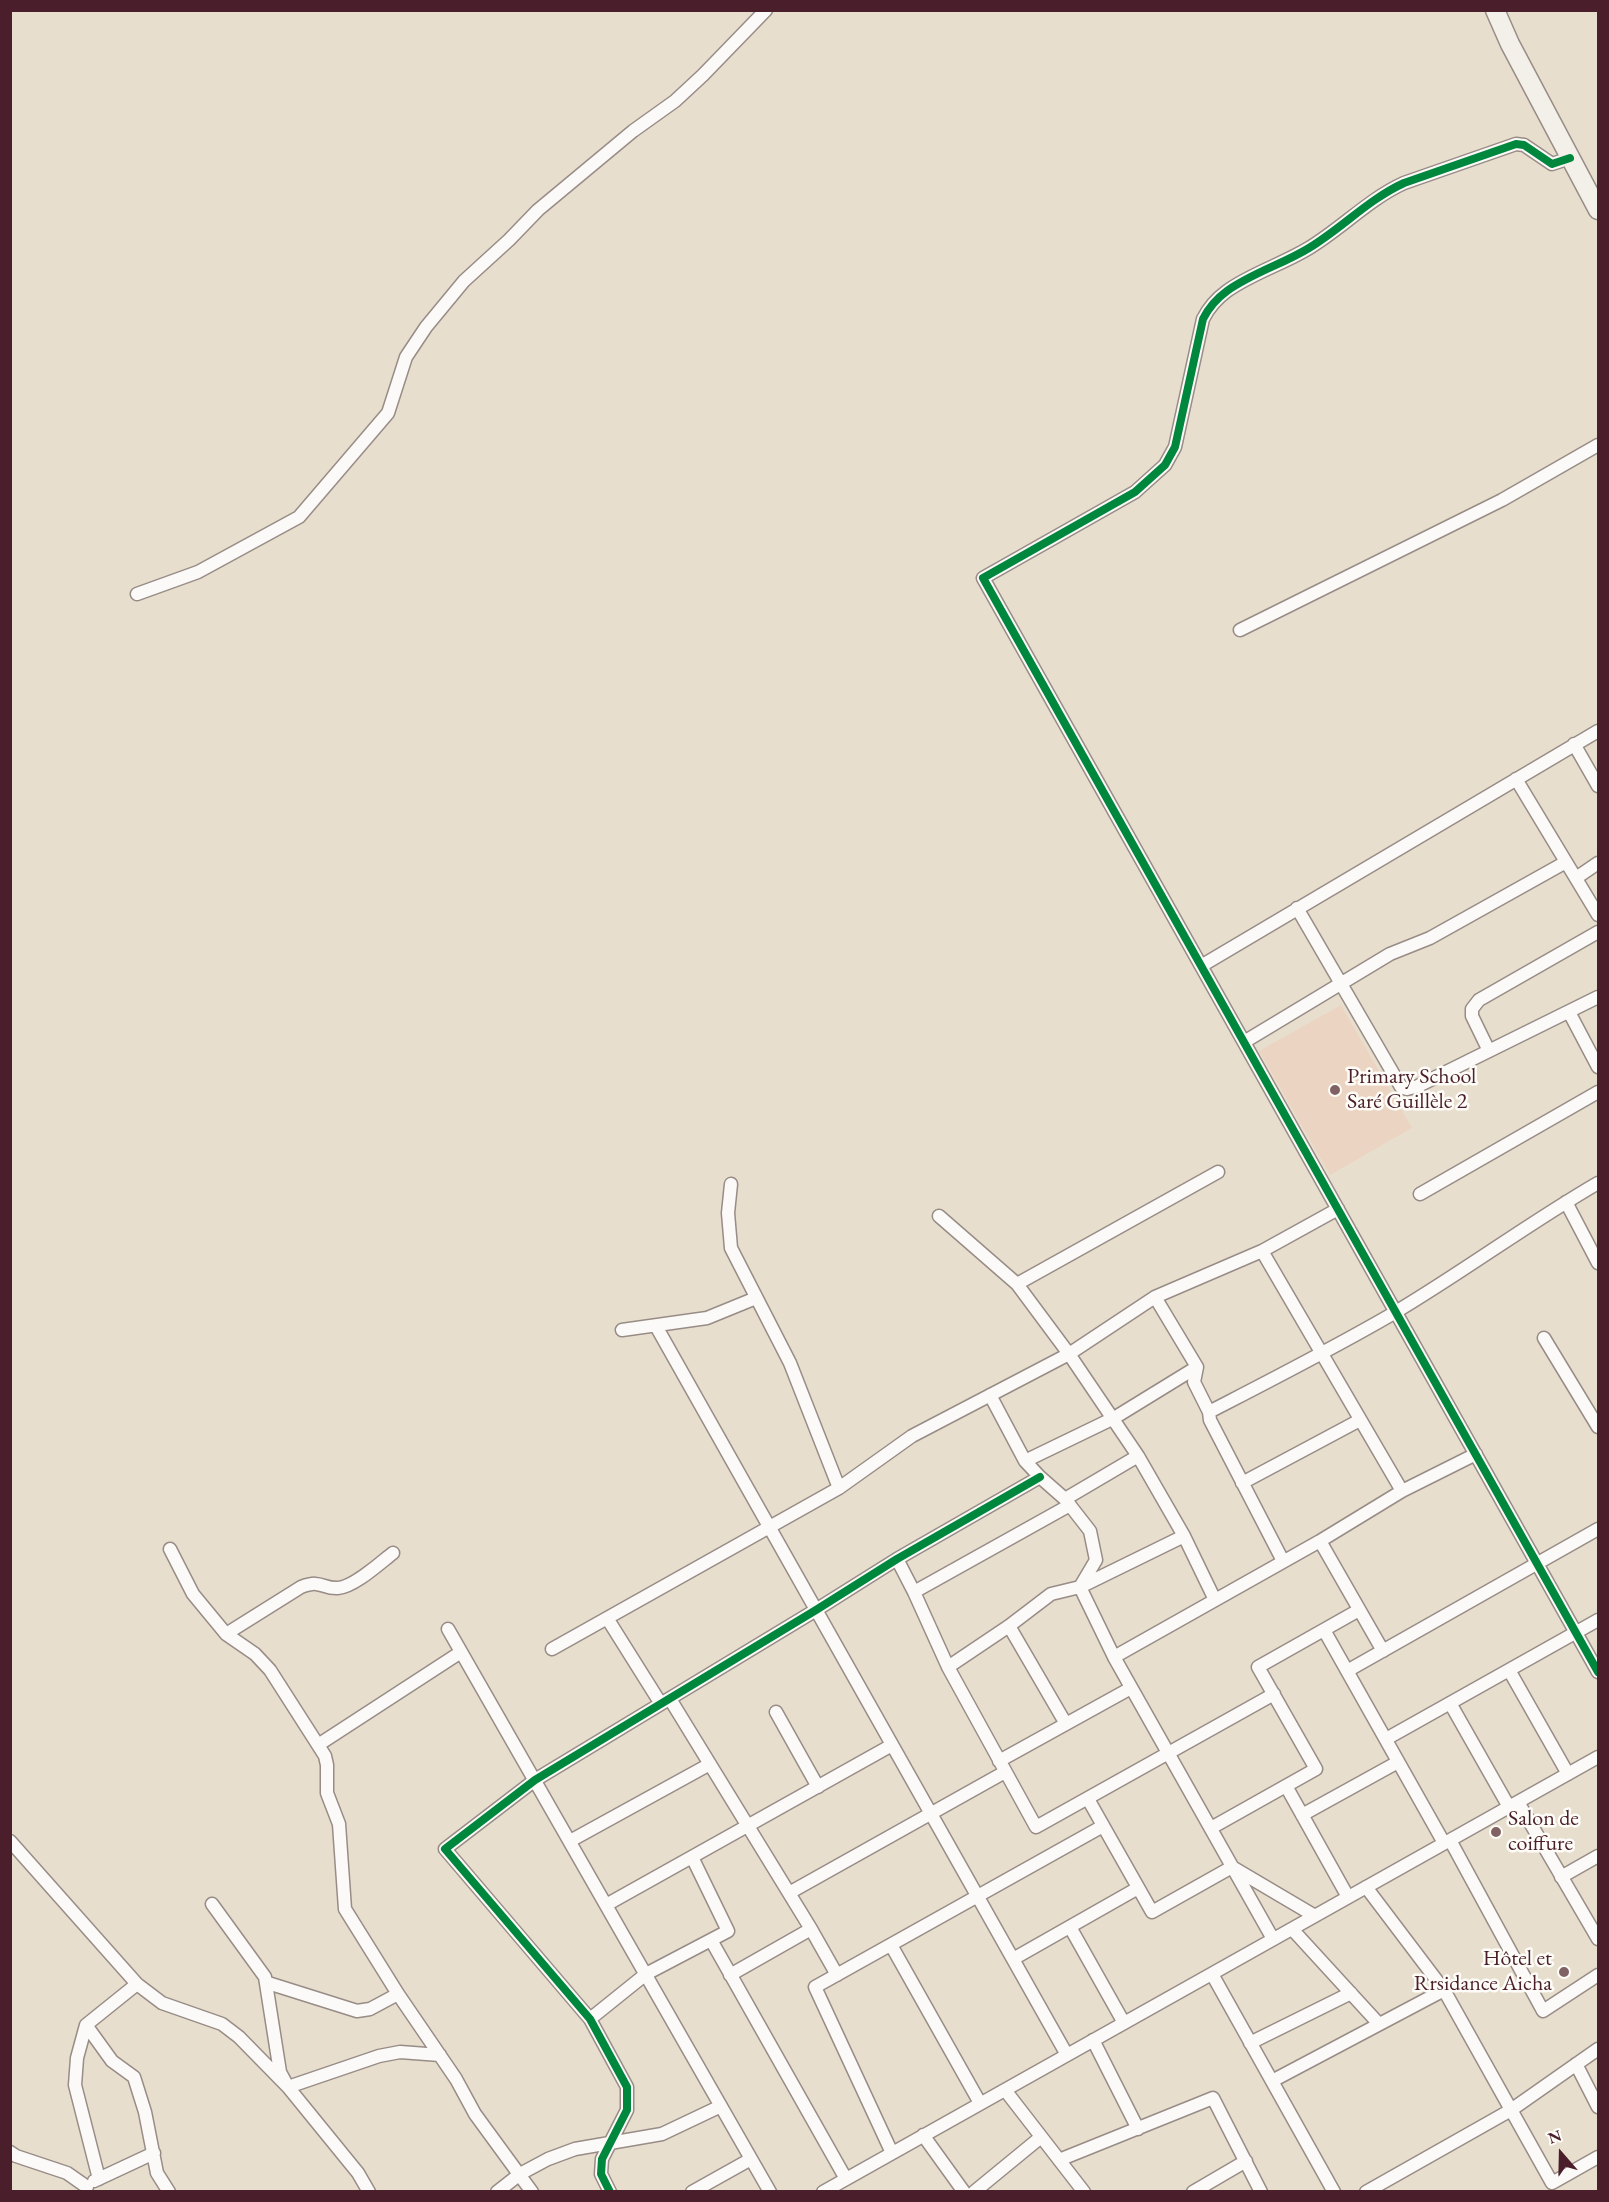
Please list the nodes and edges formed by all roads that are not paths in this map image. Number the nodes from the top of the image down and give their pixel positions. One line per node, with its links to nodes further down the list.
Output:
1 (766, 10): 6 (street)
2 (1495, 10): 3 (main road)
3 (1570, 158): 4 (main road); 18 (street)
4 (1599, 210)
5 (1599, 445): 7 (street)
6 (137, 594)
7 (1240, 630)
8 (1599, 731): 9 (street)
9 (1574, 744): 10 (street); 11 (street)
10 (1516, 779): 12 (street); 15 (street)
11 (1599, 786)
12 (1566, 862): 14 (street); 19 (street)
13 (1599, 863): 14 (street)
14 (1576, 878): 16 (street)
15 (1297, 908): 18 (street); 19 (street)
16 (1599, 915)
17 (1599, 932): 23 (street)
18 (1201, 966): 22 (street)
19 (1342, 983): 22 (street); 23 (street)
20 (1599, 997): 21 (street)
21 (1569, 1012): 23 (street); 24 (street)
22 (1244, 1042): 31 (street)
23 (1489, 1052)
24 (1599, 1067)
25 (1599, 1092): 29 (street)
26 (1218, 1172): 35 (street)
27 (1599, 1183): 30 (street)
28 (731, 1184): 37 (street)
29 (1420, 1194)
30 (1566, 1202): 34 (street); 38 (street)
31 (1338, 1209): 33 (street); 38 (street)
32 (939, 1216): 35 (street)
33 (1262, 1251): 36 (street); 43 (street)
34 (1599, 1263)
35 (1017, 1284): 42 (street)
36 (1155, 1297): 42 (street); 44 (street)
37 (756, 1298): 39 (street); 55 (street)
38 (1396, 1312): 43 (street); 50 (street)
39 (656, 1326): 40 (street); 58 (street)
40 (622, 1330)
41 (1544, 1338): 49 (street)
42 (1069, 1354): 45 (street); 47 (street)
43 (1322, 1354): 46 (street); 48 (street)
44 (1197, 1367): 46 (street); 47 (street)
45 (990, 1395): 52 (street); 55 (street)
46 (1209, 1412): 54 (street)
47 (1114, 1418): 51 (street); 52 (street)
48 (1360, 1420): 54 (street); 56 (street)
49 (1599, 1427)
50 (1476, 1454): 56 (street); 66 (street)
51 (1138, 1456): 57 (street); 60 (street)
52 (1025, 1461): 53 (street)
53 (1040, 1477): 57 (street); 64 (street)
54 (1242, 1483): 65 (street)
55 (839, 1488): 58 (street)
56 (1402, 1491): 61 (street)
57 (1068, 1502): 67 (street); 68 (street)
58 (770, 1527): 70 (street); 72 (street)
59 (1599, 1528): 66 (street)
60 (1184, 1536): 67 (street); 69 (street)
61 (1320, 1541): 65 (street); 71 (street)
62 (170, 1549): 78 (street)
63 (393, 1553): 78 (street)
64 (897, 1559): 68 (street); 70 (street)
65 (1283, 1562): 69 (street)
66 (1537, 1562): 77 (street); 80 (street)
67 (1080, 1587): 74 (street); 82 (street)
68 (914, 1592): 83 (street)
69 (1215, 1600): 82 (street)
70 (816, 1610): 89 (street); 95 (street)
71 (1359, 1610): 76 (street); 80 (street)
72 (607, 1618): 79 (street); 89 (street)
73 (1599, 1620): 77 (street)
74 (1009, 1626): 83 (street); 92 (street)
75 (448, 1629): 81 (street)
76 (1324, 1630): 85 (street); 88 (street)
77 (1576, 1632): 84 (street); 86 (street)
78 (226, 1634): 94 (street)
79 (552, 1649)
80 (1383, 1651): 85 (street)
81 (461, 1652): 94 (street); 102 (street)
82 (1114, 1657): 87 (street)
83 (948, 1666): 100 (street)
84 (1509, 1670): 90 (street); 101 (street)
85 (1347, 1671): 93 (street)
86 (1599, 1672)
87 (1131, 1688): 92 (street); 96 (street)
88 (1274, 1694): 96 (street); 104 (street)
89 (665, 1701): 99 (street); 102 (street)
90 (1450, 1703): 93 (street); 106 (street)
91 (776, 1712): 103 (street)
92 (1066, 1724): 100 (street)
93 (1386, 1739): 98 (street)
94 (318, 1745): 144 (street)
95 (892, 1745): 103 (street); 107 (street)
96 (1168, 1753): 105 (street); 111 (street)
97 (1599, 1757): 101 (street)
98 (1398, 1762): 108 (street); 114 (street)
99 (710, 1764): 109 (street); 113 (street)
100 (1002, 1767): 105 (street); 107 (street)
101 (1568, 1774): 106 (street)
102 (535, 1780): 113 (street); 145 (street)
103 (818, 1786): 109 (street)
104 (1286, 1786): 108 (street); 111 (street)
105 (1088, 1799): 110 (street)
106 (1514, 1804): 114 (street); 118 (street)
107 (931, 1813): 121 (street); 122 (street)
108 (1302, 1815): 123 (street)
109 (748, 1826): 116 (street); 121 (street)
110 (1103, 1826): 120 (street); 122 (street)
111 (1210, 1828): 117 (street)
112 (10, 1841): 141 (street)
113 (570, 1841): 125 (street)
114 (1447, 1842): 119 (street); 139 (street)
115 (1599, 1856): 118 (street)
116 (692, 1857): 125 (street); 132 (street)
117 (1232, 1867): 120 (street); 126 (street); 130 (street)
118 (1561, 1876): 131 (street)
119 (1366, 1887): 123 (street); 142 (street)
120 (1138, 1888): 127 (street)
121 (789, 1893): 128 (street)
122 (977, 1896): 133 (street); 134 (street)
123 (1348, 1897): 126 (street)
124 (212, 1904): 140 (street)
125 (606, 1905): 135 (street)
126 (1315, 1916): 129 (street)
127 (1070, 1927): 134 (street); 146 (street)
128 (811, 1929): 137 (street); 138 (street)
129 (1292, 1929): 130 (street); 143 (street)
130 (1273, 1939): 136 (street)
131 (1599, 1939)
132 (711, 1940): 135 (street); 137 (street)
133 (891, 1945): 138 (street); 158 (street)
134 (1012, 1959): 153 (street)
135 (646, 1974): 145 (street); 159 (street)
136 (1212, 1974): 146 (street); 150 (street)
137 (730, 1975): 175 (street)
138 (837, 1975): 168 (street)
139 (1599, 1975)
140 (268, 1983): 144 (street); 156 (street)
141 (137, 1984): 148 (street); 156 (street)
142 (1444, 1990): 147 (street); 161 (street)
143 (1351, 1993): 147 (street); 150 (street)
144 (398, 1994): 152 (street)
145 (590, 2019): 165 (street)
146 (1124, 2023): 149 (street)
147 (1379, 2024): 155 (street)
148 (86, 2025): 167 (street); 174 (street)
149 (1093, 2040): 153 (street); 162 (street)
150 (1250, 2043): 155 (street)
151 (1599, 2049): 154 (street)
152 (440, 2055): 156 (street); 173 (street)
153 (1067, 2055): 157 (street)
154 (1576, 2064): 160 (street); 161 (street)
155 (1272, 2081): 190 (street)
156 (288, 2087): 178 (street)
157 (1005, 2090): 158 (street); 164 (street)
158 (980, 2103): 163 (street)
159 (722, 2106): 165 (street); 170 (street)
160 (1599, 2107)
161 (1512, 2110): 169 (street); 191 (street)
162 (1138, 2128): 171 (street); 172 (street)
163 (923, 2135): 168 (street); 185 (street)
164 (1041, 2137): 171 (street); 186 (street)
165 (609, 2144): 173 (street); 181 (street)
166 (10, 2152): 176 (street)
167 (154, 2153): 174 (street); 177 (street)
168 (892, 2153): 175 (street)
169 (1599, 2157)
170 (752, 2159): 182 (street); 183 (street)
171 (1059, 2160): 187 (street)
172 (1246, 2161): 188 (street); 189 (street)
173 (520, 2174): 179 (street); 180 (street)
174 (99, 2179): 176 (street)
175 (846, 2179): 184 (street)
176 (84, 2189)
177 (169, 2192)
178 (369, 2192)
179 (497, 2192)
180 (532, 2192)
181 (610, 2192)
182 (692, 2192)
183 (770, 2192)
184 (823, 2192)
185 (964, 2192)
186 (974, 2192)
187 (1084, 2192)
188 (1193, 2192)
189 (1261, 2192)
190 (1334, 2192)
191 (1366, 2192)

